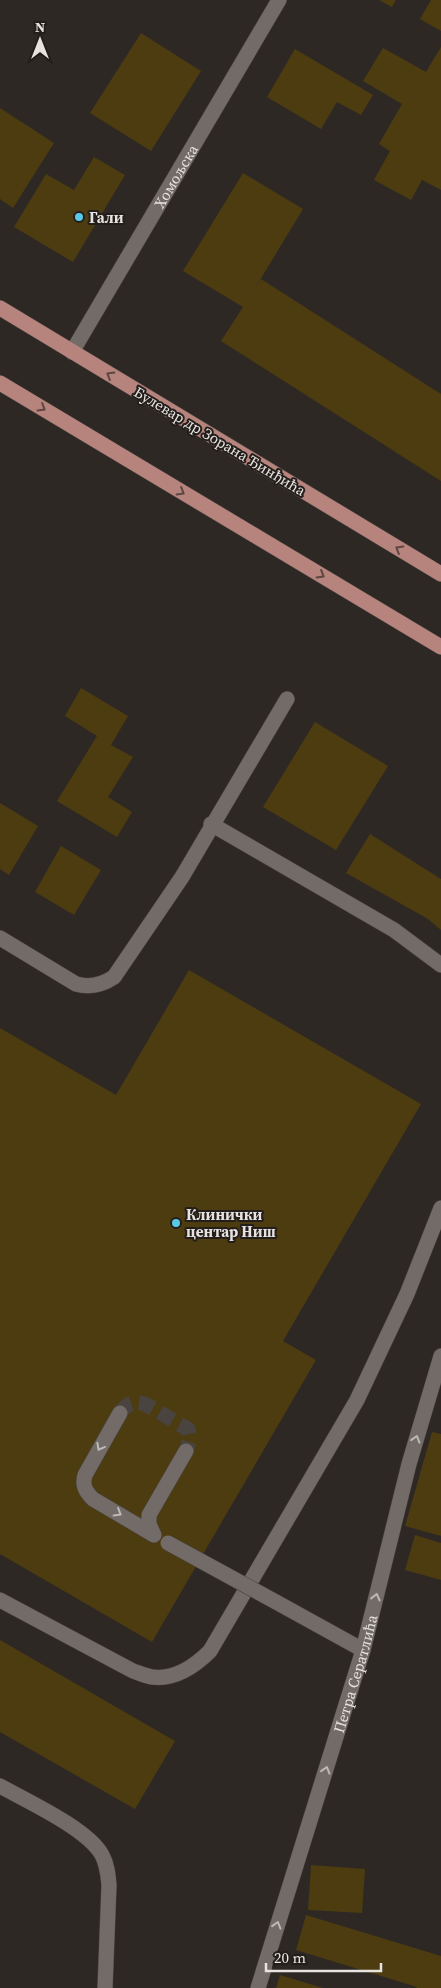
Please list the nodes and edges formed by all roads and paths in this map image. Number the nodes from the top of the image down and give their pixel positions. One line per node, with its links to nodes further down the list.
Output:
1 (279, 0): 3 (street, Хомољска)
2 (0, 308): 3 (main road, Булевар др Зорана Ђинђића)
3 (72, 352): 5 (main road, Булевар др Зорана Ђинђића, one-way to 3)
4 (0, 383): 6 (main road, one-way to 6)
5 (441, 574)
6 (441, 647)
7 (287, 699): 8 (street)
8 (211, 824): 9 (street); 10 (street)
9 (0, 938)
10 (441, 965)
11 (441, 1208): 16 (street)
12 (441, 1356): 17 (street, Петра Сератлића, one-way to 12)
13 (120, 1413): 15 (street, one-way to 15)
14 (186, 1451): 15 (street)
15 (154, 1535): 17 (street, bridge)
16 (0, 1600)
17 (363, 1650): 20 (street, Петра Сератлића, one-way to 17)
18 (0, 1786): 19 (street)
19 (105, 1988)
20 (258, 1988)

